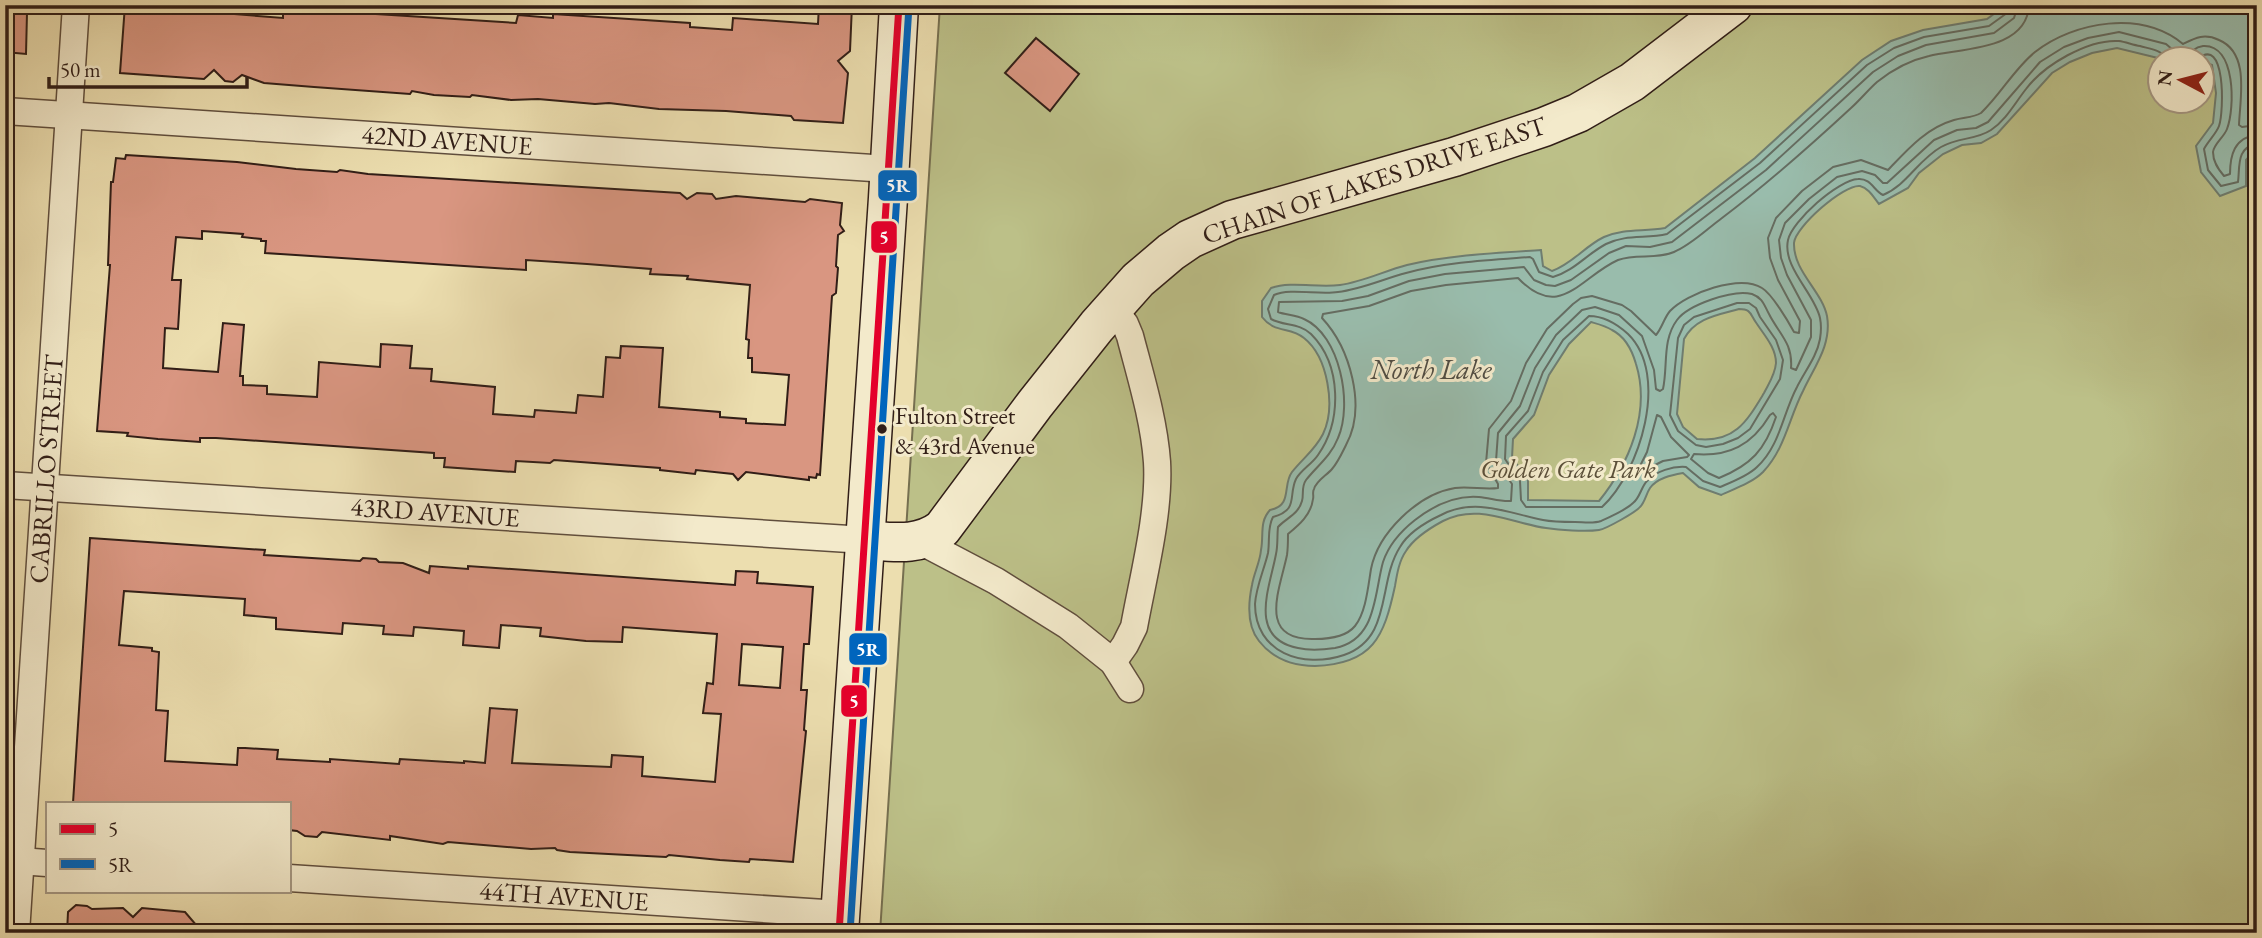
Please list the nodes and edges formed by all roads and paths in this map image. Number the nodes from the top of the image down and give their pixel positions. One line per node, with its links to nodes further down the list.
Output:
1 (76, 5): 5 (street, CABRILLO STREET)
2 (899, 5): 6 (street)
3 (1733, 5): 7 (street, CHAIN OF LAKES DRIVE EAST)
4 (5, 111): 5 (street, 42ND AVENUE)
5 (69, 116): 6 (street, 42ND AVENUE); 9 (street, CABRILLO STREET)
6 (888, 169): 10 (street)
7 (1112, 308): 11 (street, CHAIN OF LAKES DRIVE EAST); 12 (street)
8 (5, 485): 9 (street, 43RD AVENUE)
9 (45, 488): 10 (street, 43RD AVENUE); 14 (street, CABRILLO STREET)
10 (865, 540): 11 (street); 17 (street)
11 (920, 541): 12 (street)
12 (1113, 663): 13 (street)
13 (1130, 689)
14 (13, 860): 15 (street); 18 (street, CABRILLO STREET)
15 (46, 863)
16 (290, 878): 17 (street, 44TH AVENUE)
17 (839, 923)
18 (16, 933)

